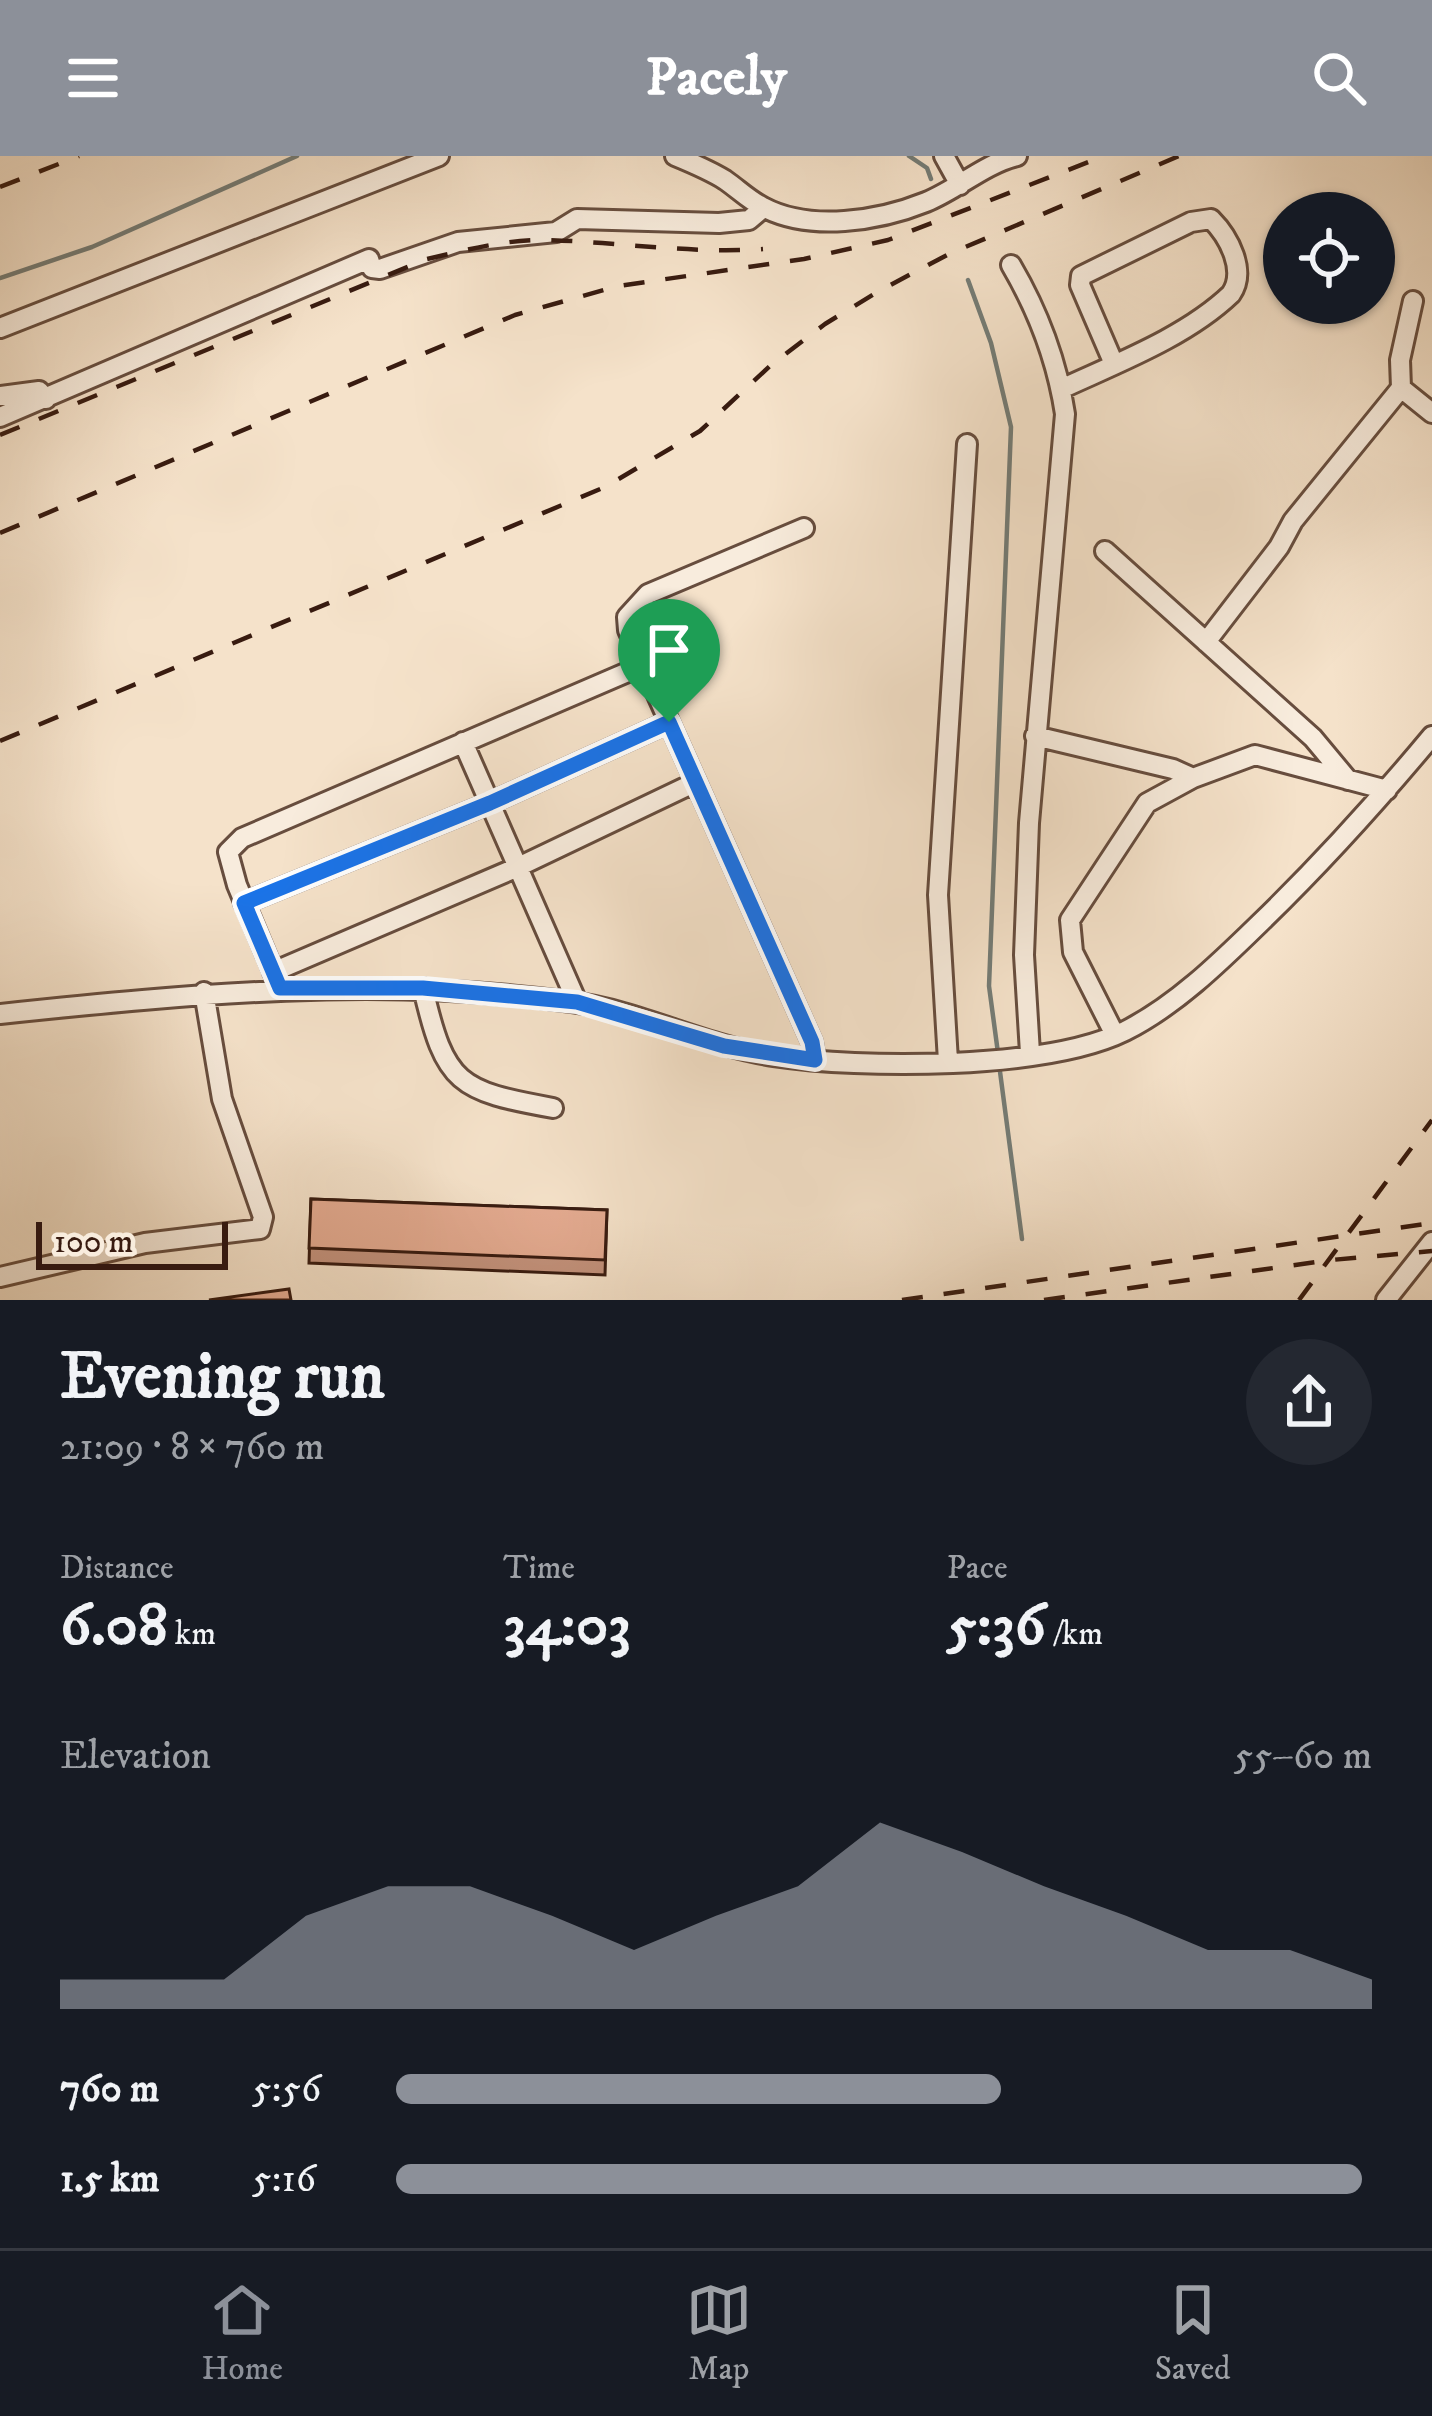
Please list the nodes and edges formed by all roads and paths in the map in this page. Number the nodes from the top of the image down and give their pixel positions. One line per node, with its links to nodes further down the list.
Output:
1 (439, 156): 9 (street)
2 (675, 156): 6 (street)
3 (944, 156): 5 (street)
4 (1017, 156): 5 (street)
5 (953, 189): 6 (street)
6 (764, 208): 14 (street)
7 (1011, 265): 12 (street)
8 (1413, 301): 11 (street)
9 (0, 328)
10 (1114, 364): 10 (street); 12 (street)
11 (1401, 388): 15 (street); 20 (street)
12 (1061, 389): 23 (street)
13 (0, 396): 14 (street)
14 (46, 400): 16 (street)
15 (1432, 413)
16 (0, 417)
17 (967, 445): 41 (street)
18 (804, 528): 21 (street)
19 (1105, 551): 20 (street)
20 (1206, 642): 27 (street)
21 (644, 665): 22 (street); 25 (street)
22 (669, 722): 28 (street); 30 (street)
23 (1035, 736): 26 (street); 39 (street)
24 (1432, 736): 29 (street)
25 (463, 742): 30 (street); 32 (street)
26 (1193, 778): 27 (street); 38 (street)
27 (1348, 779): 29 (street)
28 (696, 782): 31 (street); 40 (street)
29 (1387, 790): 38 (street)
30 (490, 803): 31 (street); 32 (street)
31 (518, 867): 33 (street); 36 (street)
32 (244, 903): 33 (street)
33 (277, 980): 34 (street); 35 (street)
34 (423, 988): 36 (street); 42 (street)
35 (204, 992): 37 (street); 44 (street)
36 (577, 1002): 40 (street)
37 (0, 1014)
38 (1115, 1035): 39 (street)
39 (1024, 1054): 41 (street)
40 (815, 1060): 41 (street)
41 (948, 1061)
42 (553, 1108)
43 (1432, 1242): 45 (street)
44 (0, 1276)
45 (1386, 1300)

